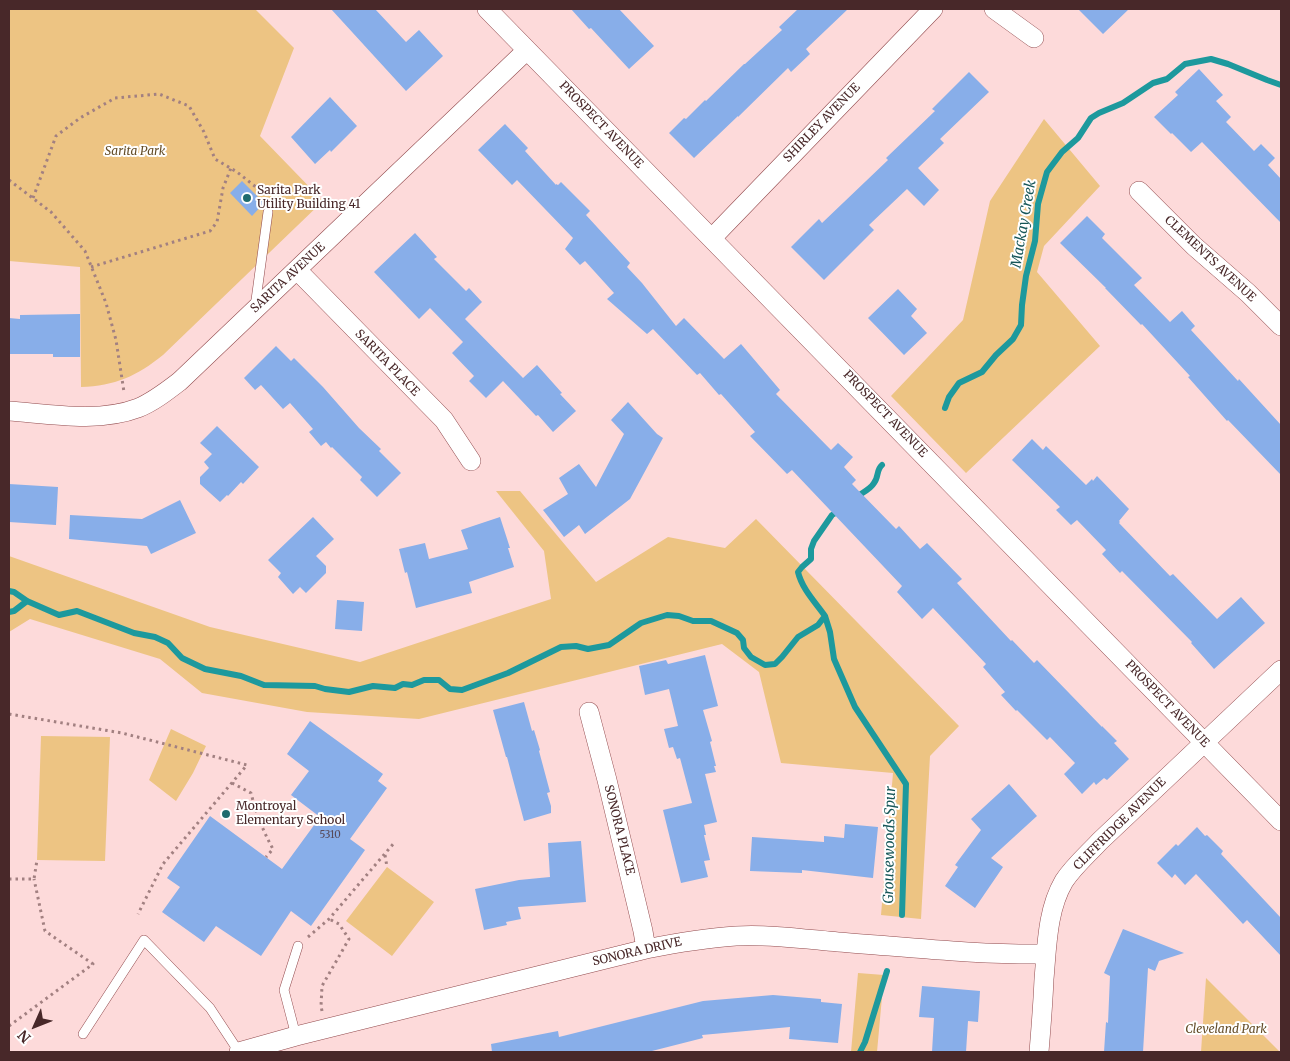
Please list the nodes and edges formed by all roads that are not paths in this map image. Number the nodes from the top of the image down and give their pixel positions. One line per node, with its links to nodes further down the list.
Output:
1 (487, 9): 5 (street, PROSPECT AVENUE)
2 (933, 9): 8 (street, SHIRLEY AVENUE)
3 (994, 9): 4 (street)
4 (1034, 38)
5 (527, 50): 8 (street, PROSPECT AVENUE); 9 (street, SARITA AVENUE)
6 (1139, 191): 11 (street, CLEMENTS AVENUE)
7 (268, 212): 10 (lane)
8 (712, 238): 16 (street, PROSPECT AVENUE)
9 (297, 270): 10 (street, SARITA AVENUE); 13 (street, SARITA PLACE)
10 (255, 309): 12 (street, SARITA AVENUE)
11 (1281, 326)
12 (9, 411)
13 (471, 461)
14 (1281, 670): 16 (street, CLIFFRIDGE AVENUE)
15 (589, 712): 19 (street, SONORA PLACE)
16 (1205, 742): 17 (street, PROSPECT AVENUE); 20 (street, CLIFFRIDGE AVENUE)
17 (1281, 821)
18 (298, 946): 22 (lane)
19 (646, 948): 20 (street, SONORA DRIVE); 22 (street, SONORA DRIVE)
20 (1046, 954): 24 (street, CLIFFRIDGE AVENUE)
21 (84, 1034): 23 (lane)
22 (296, 1036): 23 (street, SONORA DRIVE)
23 (239, 1052)
24 (1039, 1052)

